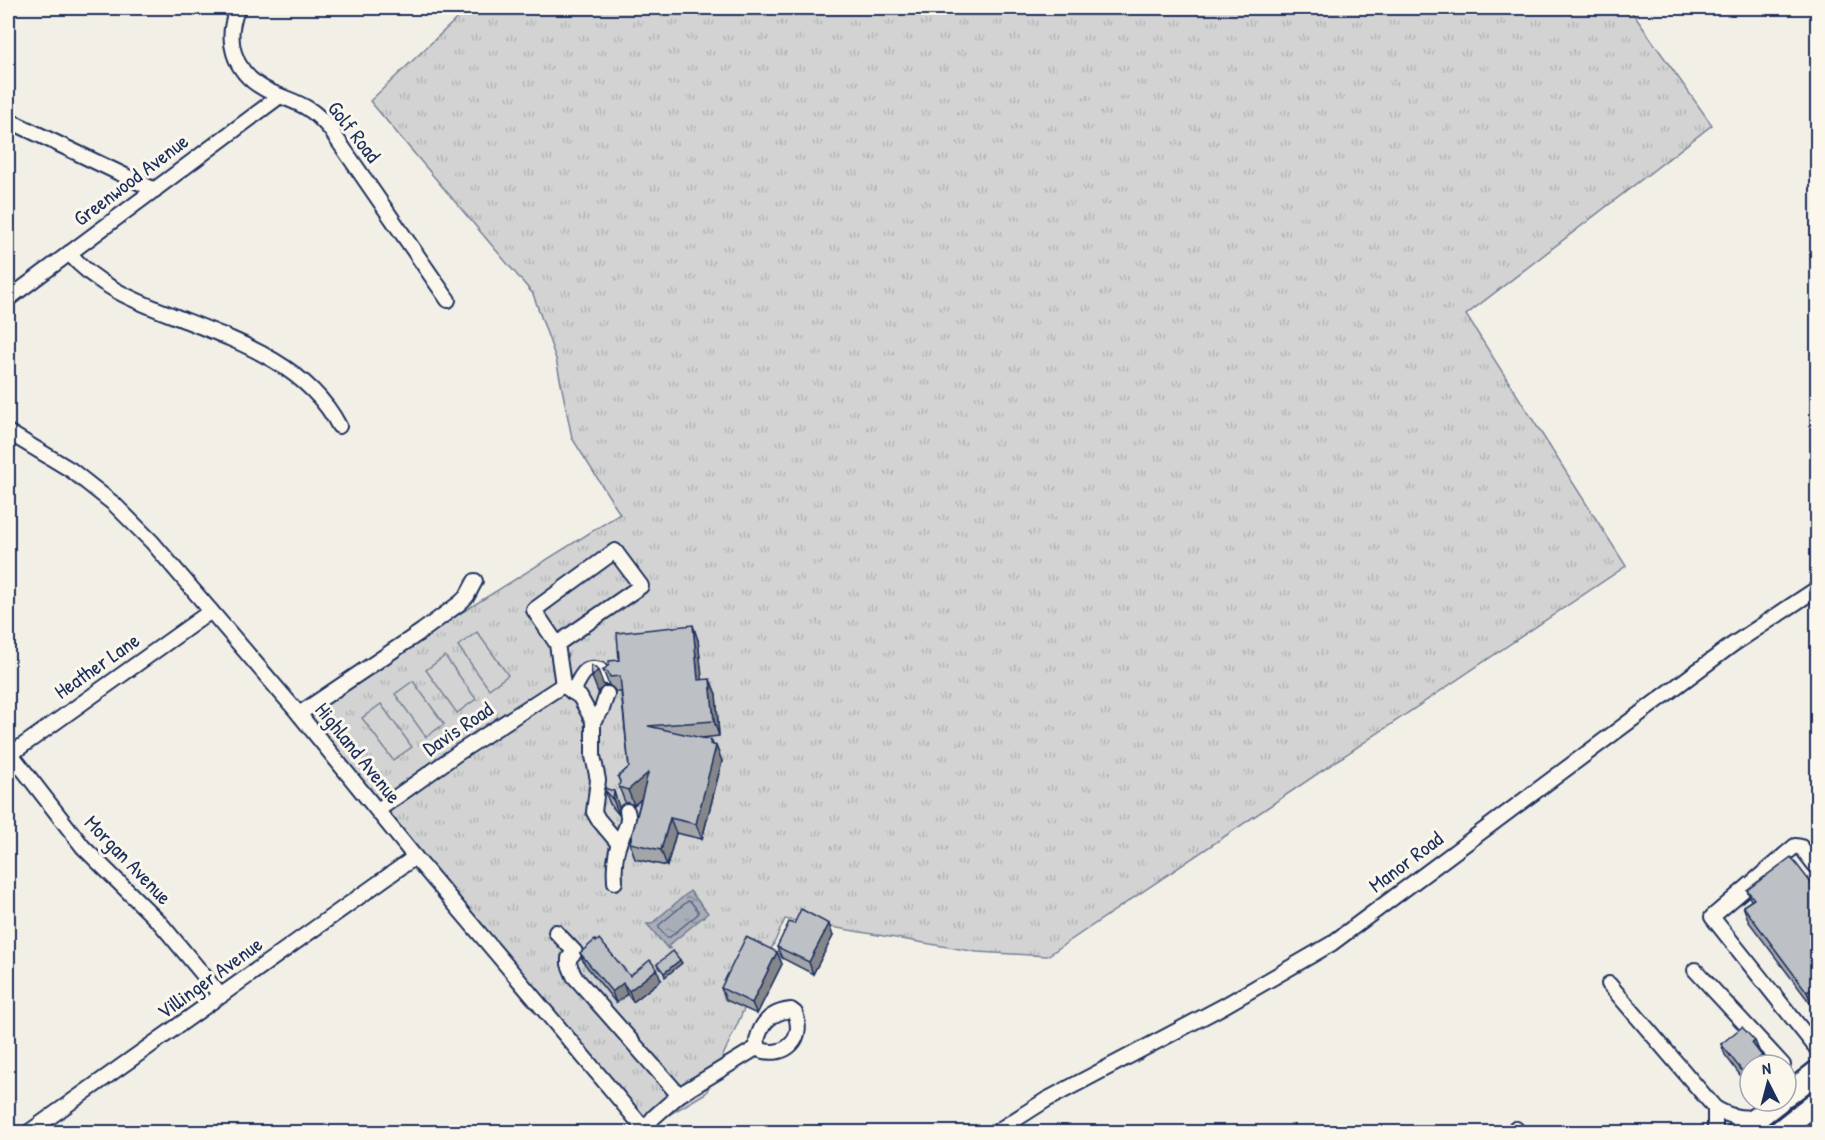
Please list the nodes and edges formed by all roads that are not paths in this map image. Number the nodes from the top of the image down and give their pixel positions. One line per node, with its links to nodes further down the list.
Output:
1 (238, 8): 2 (street, Golf Road)
2 (280, 96): 4 (street, Greenwood Avenue); 7 (street, Golf Road)
3 (8, 120): 4 (street)
4 (155, 190): 5 (street, Greenwood Avenue)
5 (69, 253): 6 (street, Greenwood Avenue); 8 (street)
6 (8, 299)
7 (448, 300)
8 (339, 426)
9 (8, 432): 12 (street, Highland Avenue)
10 (474, 581): 17 (street)
11 (1818, 588): 44 (street, Manor Road)
12 (211, 611): 17 (street, Highland Avenue); 19 (street, Heather Lane)
13 (557, 644): 13 (street); 15 (street)
14 (606, 677): 15 (street, Davis Road)
15 (567, 688): 18 (street); 22 (street, Davis Road)
16 (607, 693): 18 (street)
17 (299, 714): 22 (street, Highland Avenue)
18 (593, 720): 20 (street)
19 (8, 753): 31 (street, Morgan Avenue)
20 (598, 780): 21 (street); 24 (street)
21 (608, 791)
22 (378, 810): 25 (street, Highland Avenue)
23 (627, 811): 24 (street)
24 (619, 844): 27 (street)
25 (415, 857): 31 (street, Villinger Avenue); 42 (street, Highland Avenue)
26 (1818, 869): 33 (street)
27 (615, 882)
28 (556, 932): 37 (street)
29 (1695, 970): 34 (street)
30 (1609, 984): 39 (street)
31 (221, 996): 43 (street, Villinger Avenue)
32 (758, 1047): 37 (street)
33 (1818, 1050)
34 (1772, 1053)
35 (1818, 1071): 36 (highway)
36 (1798, 1086)
37 (679, 1095): 42 (street)
38 (1818, 1101): 49 (highway)
39 (1715, 1108): 41 (street); 47 (street)
40 (1764, 1113): 41 (highway)
41 (1758, 1118): 48 (highway)
42 (645, 1131)
43 (29, 1132)
44 (996, 1132)
45 (1511, 1132): 46 (street)
46 (1519, 1132)
47 (1715, 1132)
48 (1739, 1132)
49 (1779, 1132)

